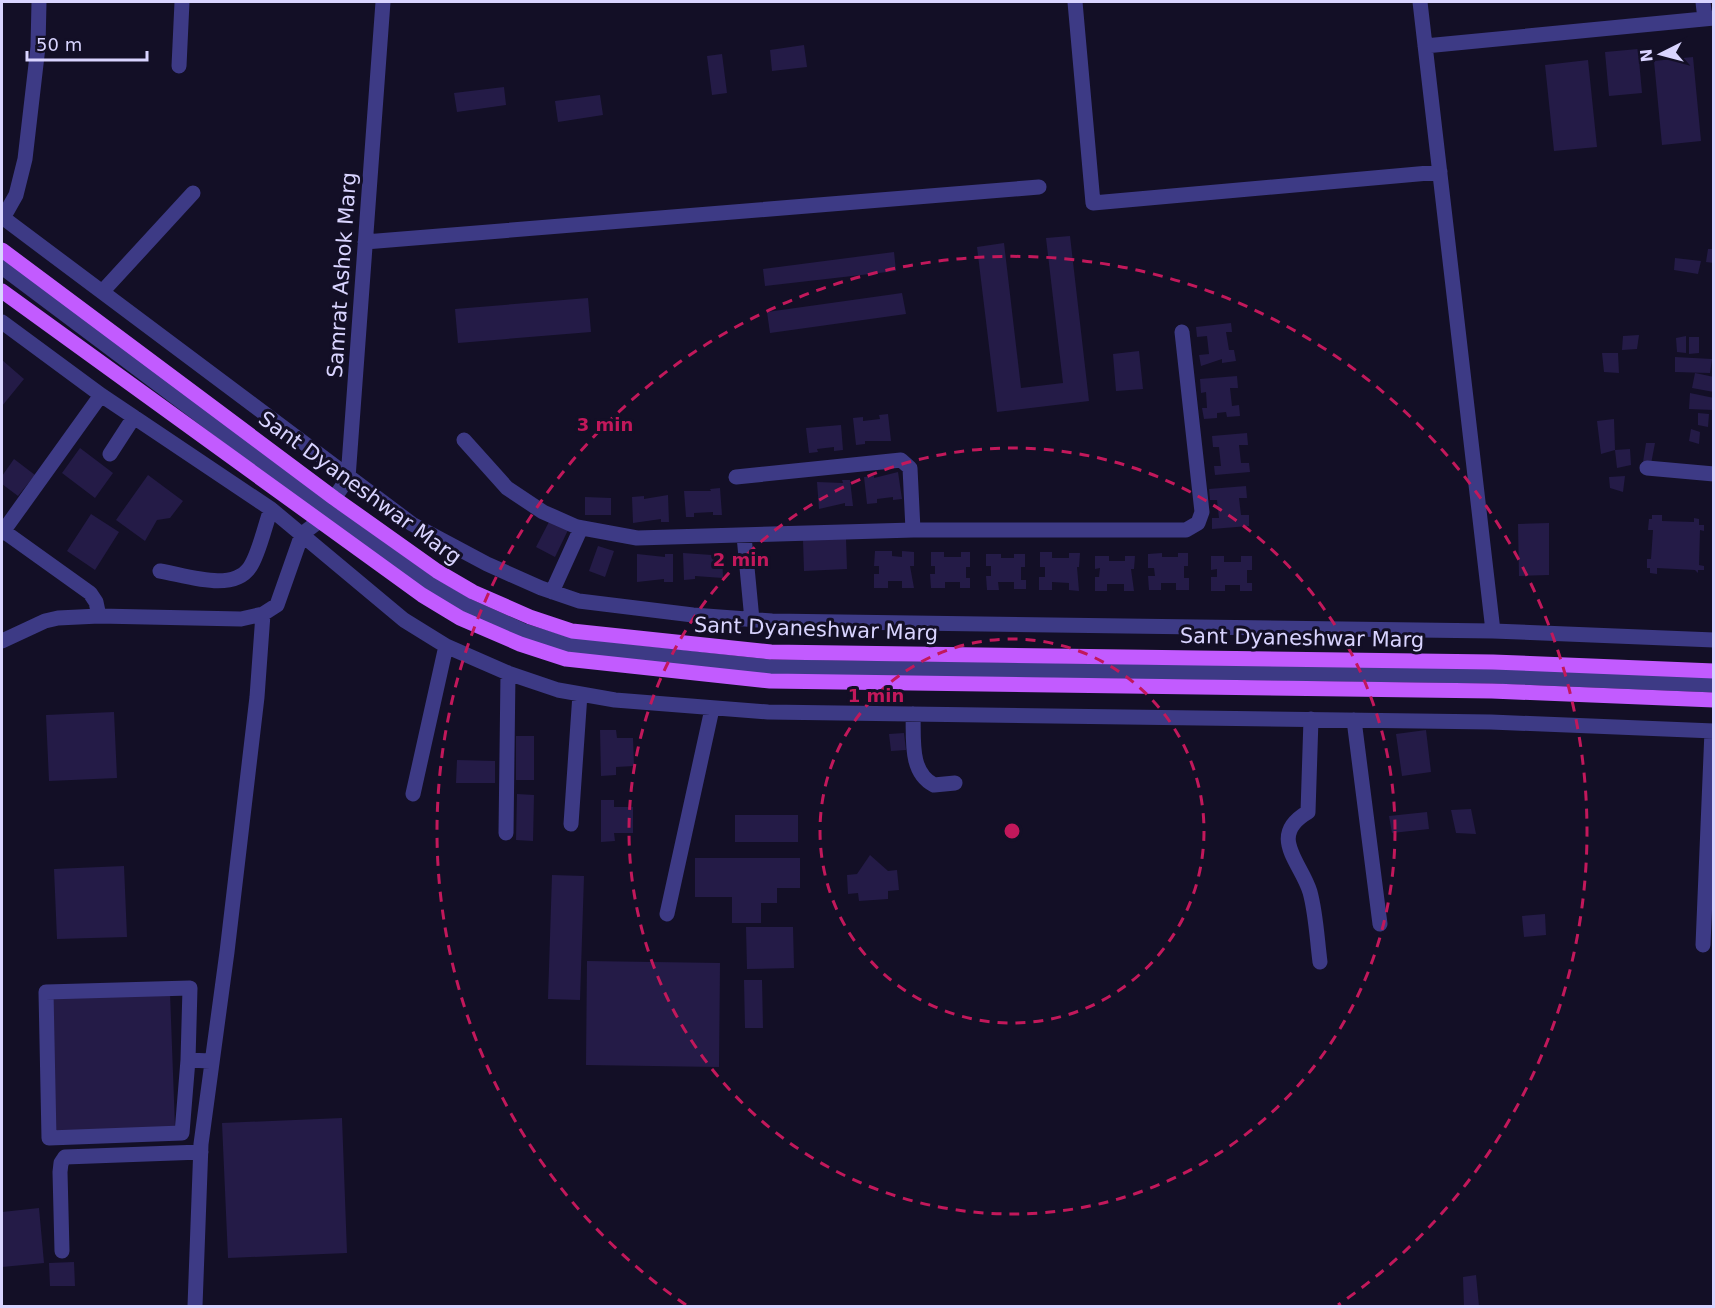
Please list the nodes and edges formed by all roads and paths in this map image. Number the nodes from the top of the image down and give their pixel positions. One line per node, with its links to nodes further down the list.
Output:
1 (39, 2): 13 (street)
2 (182, 2): 9 (street)
3 (383, 2): 14 (street, Samrat Ashok Marg)
4 (1075, 2): 10 (street)
5 (1420, 2): 8 (street)
6 (1703, 2): 7 (street)
7 (1709, 18): 8 (street)
8 (1425, 46): 10 (street)
9 (179, 66)
10 (1440, 172): 41 (street)
11 (1039, 187): 14 (street)
12 (193, 193): 18 (street)
13 (2, 218): 18 (street)
14 (365, 242): 28 (street, Samrat Ashok Marg)
15 (2, 250): 30 (main road, Sant Dyaneshwar Marg)
16 (2, 267): 30 (street)
17 (2, 291): 30 (main road, Sant Dyaneshwar Marg)
18 (102, 292): 28 (street)
19 (2, 322): 21 (street)
20 (1182, 332): 32 (street)
21 (101, 395): 22 (street); 33 (street)
22 (134, 417): 24 (street); 29 (street)
23 (464, 440): 31 (street)
24 (110, 454)
25 (1647, 468): 26 (street)
26 (1713, 474)
27 (736, 477): 32 (street)
28 (348, 478): 30 (street); 37 (street)
29 (271, 509): 34 (street); 36 (street)
30 (326, 510): 34 (street); 45 (main road, Sant Dyaneshwar Marg); 47 (street); 49 (main road, Sant Dyaneshwar Marg)
31 (581, 528): 35 (street); 37 (street)
32 (913, 530): 35 (street)
33 (2, 531): 39 (street)
34 (302, 534): 38 (street); 44 (street)
35 (744, 536): 40 (street)
36 (160, 571)
37 (552, 592): 40 (street)
38 (264, 614): 39 (street); 65 (street)
39 (99, 616): 43 (street)
40 (752, 620): 41 (street)
41 (1493, 631): 42 (street)
42 (1713, 640)
43 (2, 641)
44 (446, 645): 46 (street); 56 (street)
45 (1713, 671)
46 (508, 673): 48 (street); 59 (street)
47 (1713, 685)
48 (580, 694): 50 (street); 58 (street)
49 (1713, 700)
50 (712, 709): 51 (street); 60 (street)
51 (913, 714): 52 (street); 55 (street)
52 (1311, 719): 53 (street); 63 (street)
53 (1354, 720): 54 (street); 61 (street)
54 (1713, 731): 57 (street)
55 (955, 783)
56 (413, 794)
57 (1711, 811): 62 (street)
58 (571, 824)
59 (506, 833)
60 (667, 914)
61 (1380, 924)
62 (1703, 945)
63 (1320, 962)
64 (188, 1060): 64 (street); 65 (street)
65 (210, 1061): 66 (street)
66 (201, 1152): 67 (street); 68 (street)
67 (62, 1251)
68 (195, 1306)

